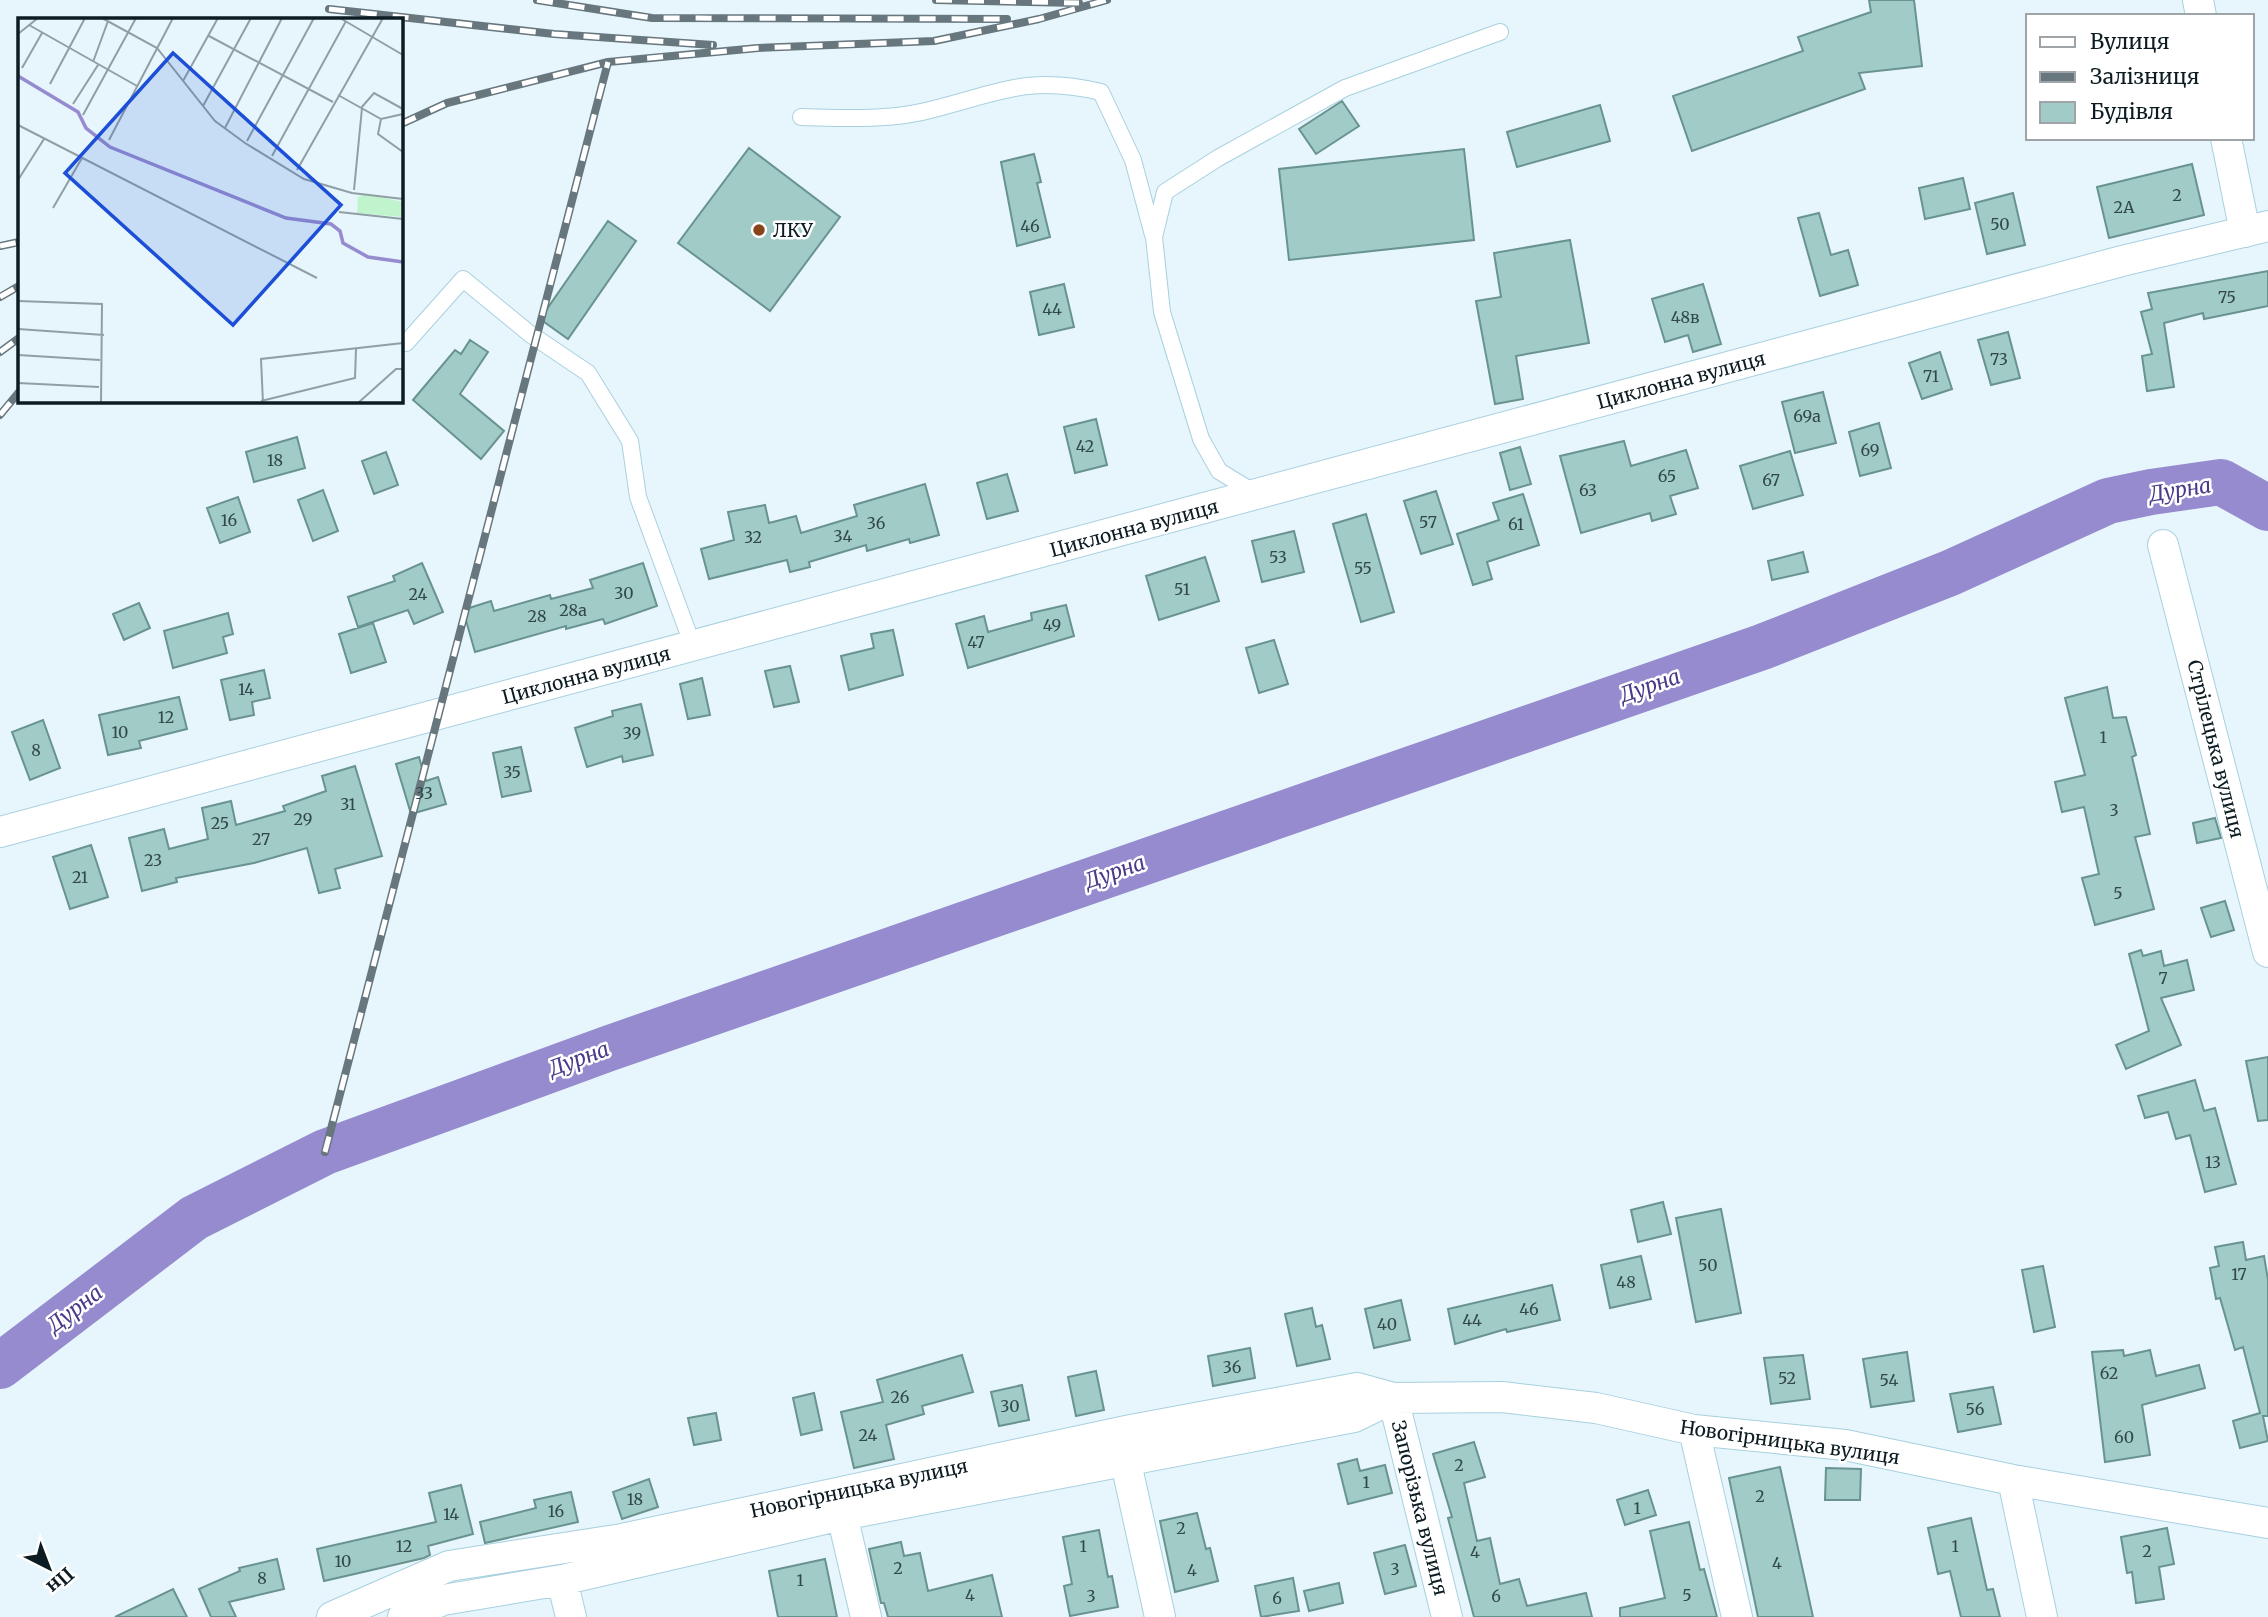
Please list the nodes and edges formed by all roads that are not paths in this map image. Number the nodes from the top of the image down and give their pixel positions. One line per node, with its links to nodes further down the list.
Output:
1 (1500, 32): 5 (lane)
2 (801, 117): 5 (lane)
3 (2227, 140): 4 (street)
4 (2257, 229): 7 (street, Циклонна вулиця)
5 (1154, 237): 7 (lane)
6 (406, 343): 9 (lane)
7 (1257, 495): 9 (street, Циклонна вулиця)
8 (2163, 545): 11 (street, Стрілецька вулиця)
9 (693, 646): 10 (street, Циклонна вулиця)
10 (0, 832)
11 (2268, 952)
12 (1394, 1398): 13 (street, Новогірницька вулиця); 14 (street, Новогірницька вулиця); 19 (street, Новогірницька вулиця); 24 (street, Запорізька вулиця)
13 (1694, 1430): 15 (street, Новогірницька вулиця); 25 (street)
14 (1126, 1462): 16 (street, Новогірницька вулиця); 23 (street)
15 (2013, 1480): 17 (street, Новогірницька вулиця); 26 (street)
16 (842, 1515): 18 (street, Новогірницька вулиця); 22 (street)
17 (2268, 1524)
18 (562, 1580): 20 (street, Новогірницька вулиця); 21 (street)
19 (331, 1617)
20 (403, 1617)
21 (571, 1617)
22 (866, 1617)
23 (1160, 1617)
24 (1447, 1617)
25 (1737, 1617)
26 (2042, 1617)

